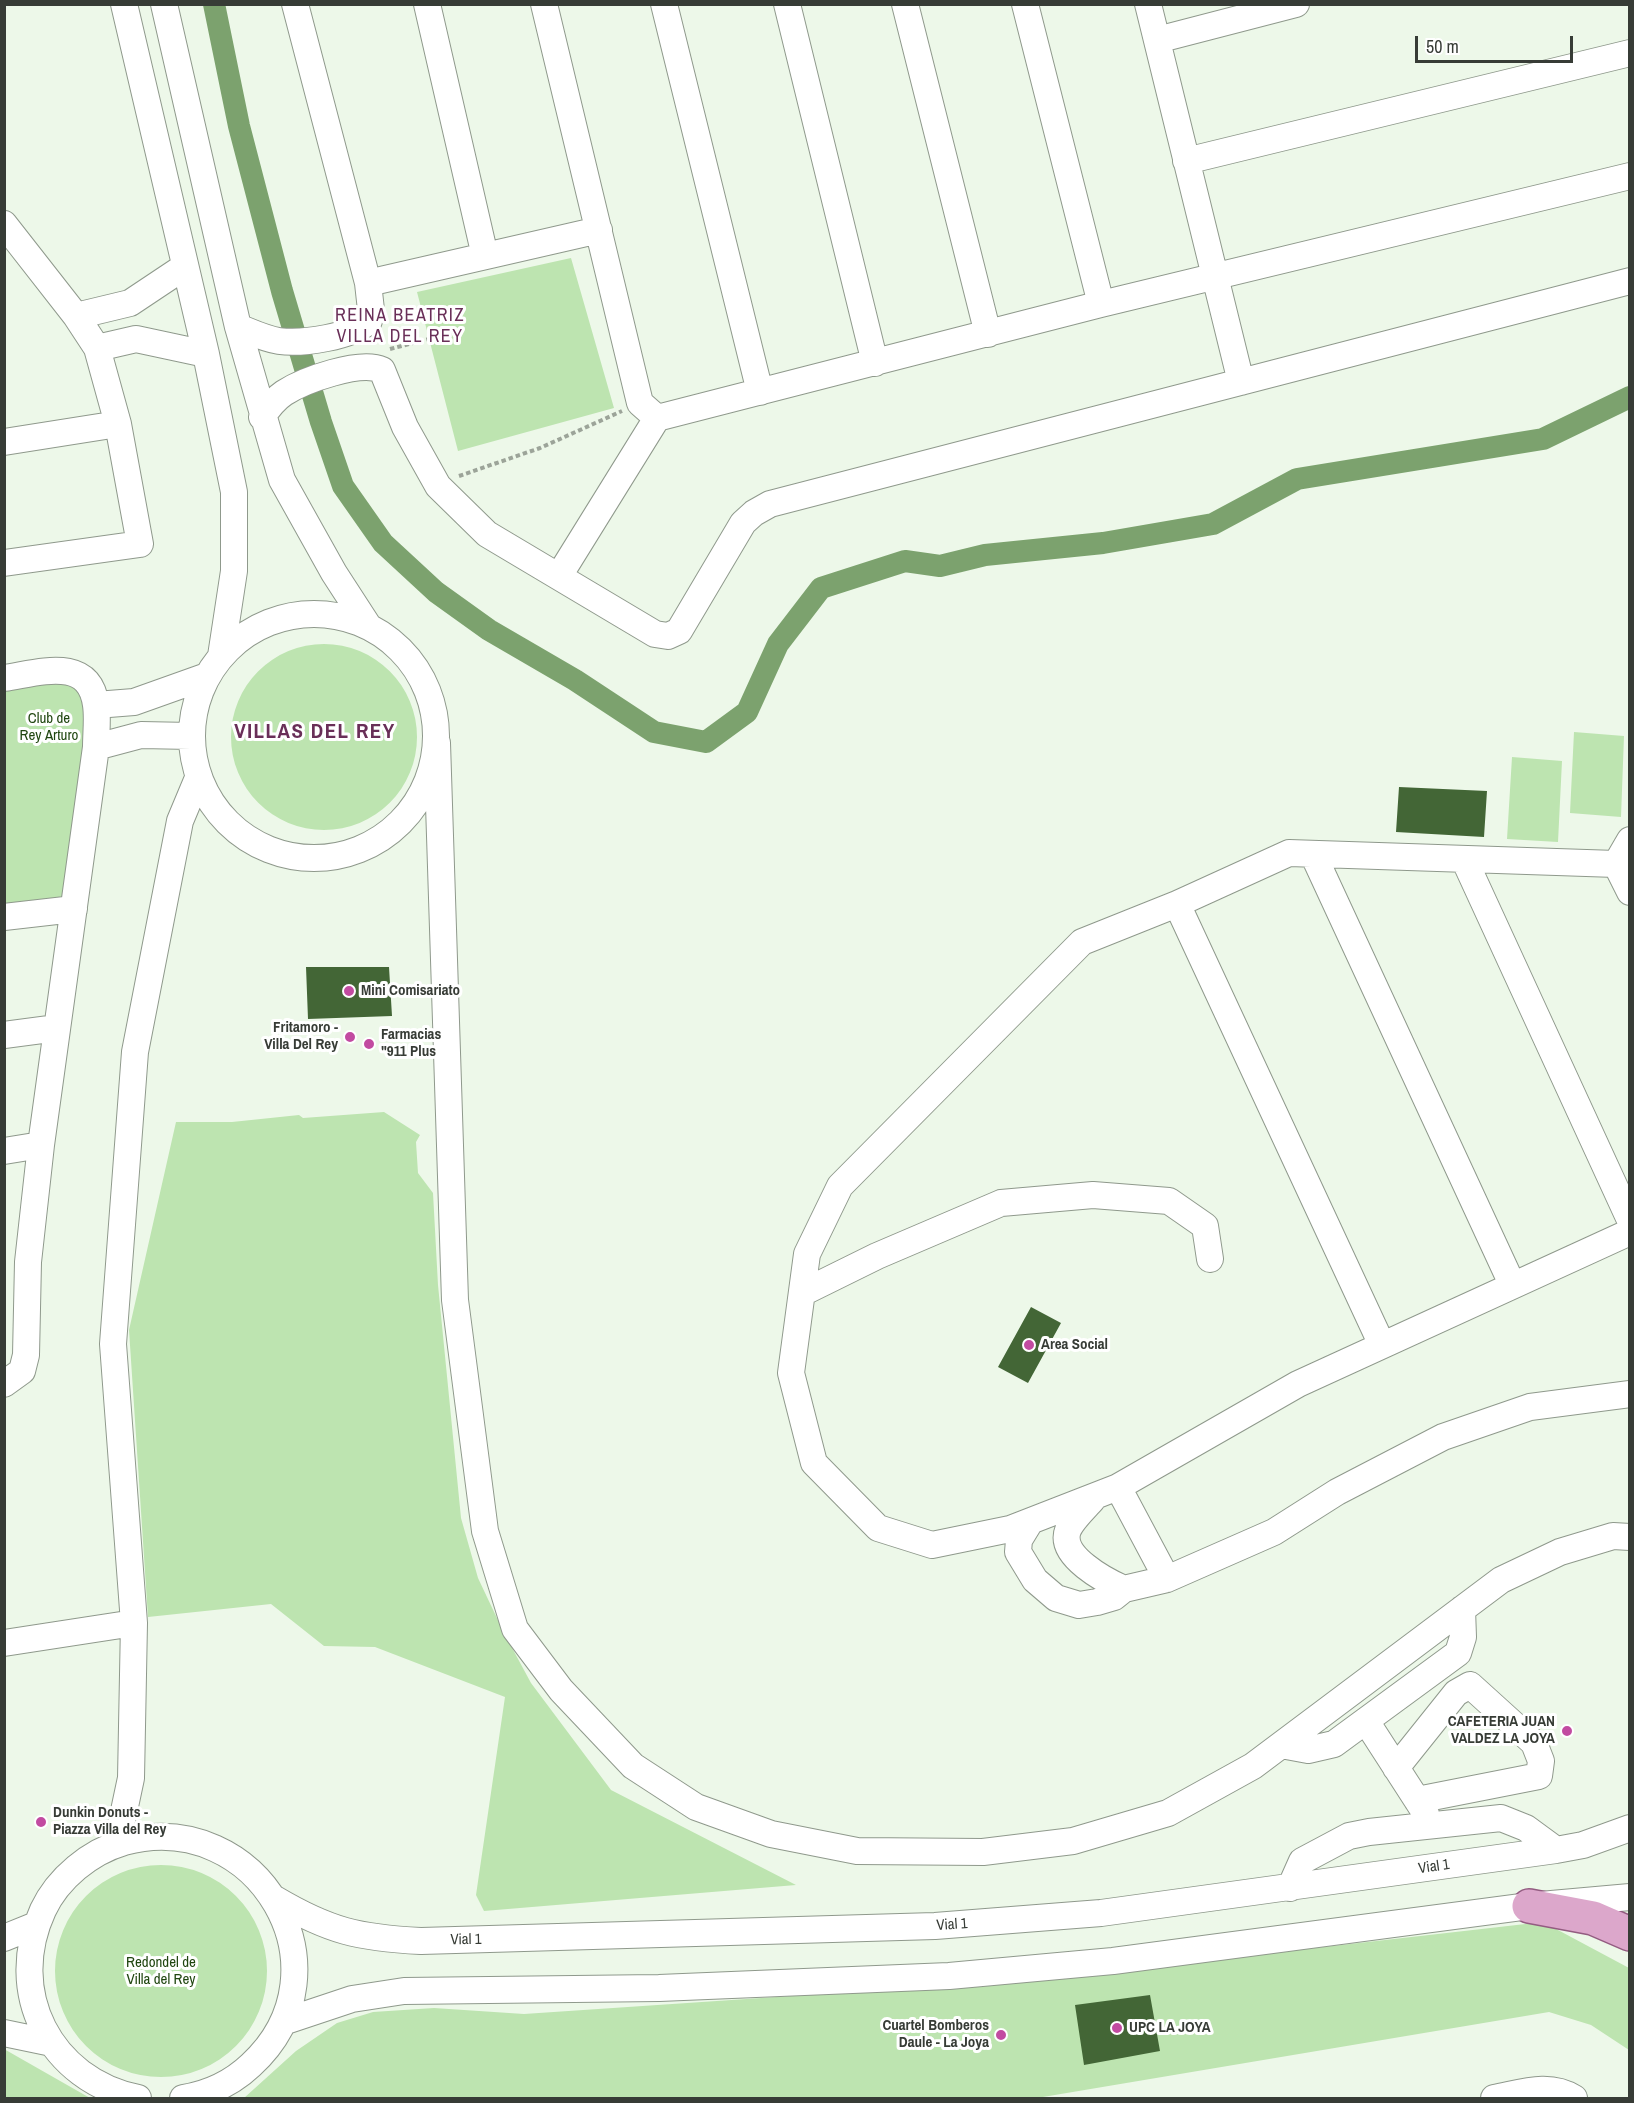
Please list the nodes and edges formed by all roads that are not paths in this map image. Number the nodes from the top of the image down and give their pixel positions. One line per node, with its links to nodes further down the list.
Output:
1 (124, 4): 19 (street)
2 (164, 4): 25 (street)
3 (295, 4): 22 (street)
4 (427, 4): 18 (street)
5 (544, 4): 17 (street)
6 (664, 4): 31 (street)
7 (787, 4): 29 (street)
8 (905, 4): 26 (street)
9 (1025, 4): 23 (street)
10 (1148, 4): 12 (street)
11 (1296, 4): 12 (street)
12 (1157, 40): 14 (street)
13 (1629, 53): 14 (street)
14 (1186, 161): 20 (street)
15 (1629, 176): 20 (street)
16 (4, 224): 24 (street)
17 (599, 230): 18 (street); 33 (street)
18 (485, 256): 22 (street)
19 (184, 267): 24 (street); 28 (street)
20 (1214, 278): 23 (street); 30 (street)
21 (1629, 281): 30 (street)
22 (368, 283): 25 (street)
23 (1101, 304): 26 (street)
24 (76, 316): 27 (street)
25 (238, 327): 32 (street)
26 (988, 334): 29 (street)
27 (98, 348): 28 (street); 34 (street)
28 (206, 354): 39 (street)
29 (875, 363): 31 (street)
30 (1241, 382): 37 (street)
31 (760, 392): 33 (street)
32 (262, 417): 37 (street); 38 (street)
33 (657, 418): 37 (street)
34 (118, 424): 35 (street); 36 (street)
35 (4, 442)
36 (4, 563)
37 (559, 576)
38 (369, 627): 39 (street); 43 (street)
39 (214, 666): 41 (street); 42 (street)
40 (4, 678): 41 (street)
41 (96, 705): 44 (street)
42 (191, 736): 44 (street); 45 (street)
43 (437, 743): 45 (street); 77 (street)
44 (96, 747): 52 (street)
45 (198, 778): 74 (street)
46 (1629, 840): 49 (street)
47 (1313, 854): 48 (street); 51 (street); 62 (street)
48 (1464, 859): 49 (street); 58 (street)
49 (1616, 864): 50 (street)
50 (1629, 892)
51 (1177, 904): 63 (street); 64 (street)
52 (74, 909): 53 (street); 54 (street)
53 (4, 917)
54 (57, 1028): 55 (street); 56 (street)
55 (4, 1035)
56 (41, 1145): 57 (street); 61 (street)
57 (4, 1151)
58 (1629, 1220)
59 (1629, 1232): 62 (street)
60 (1210, 1258): 63 (street)
61 (16, 1264): 65 (street)
62 (1512, 1284): 64 (street)
63 (802, 1293): 69 (street)
64 (1382, 1345): 67 (street)
65 (4, 1384)
66 (1629, 1394): 71 (street)
67 (1118, 1488): 68 (street); 71 (street)
68 (1094, 1497): 69 (street); 72 (street)
69 (1030, 1522): 72 (street)
70 (1629, 1537): 73 (street)
71 (1167, 1579): 72 (street)
72 (1124, 1589)
73 (1462, 1610): 76 (street); 77 (street)
74 (134, 1623): 75 (street); 82 (street)
75 (4, 1644)
76 (1366, 1721): 77 (street); 78 (street)
77 (1281, 1745)
78 (1396, 1768): 79 (street); 79 (street)
79 (1417, 1800): 80 (street)
80 (1434, 1825): 83 (street); 84 (street)
81 (1629, 1828): 83 (street, Vial 1)
82 (117, 1844): 86 (street); 88 (street)
83 (1556, 1850): 84 (street, Vial 1)
84 (1290, 1888): 86 (street, Vial 1)
85 (1629, 1897): 87 (street)
86 (274, 1899): 91 (street)
87 (1529, 1906): 89 (main road); 91 (street)
88 (36, 1924): 90 (street); 93 (street)
89 (1629, 1934)
90 (4, 1938)
91 (283, 2022): 95 (street)
92 (4, 2033): 93 (street)
93 (52, 2043): 94 (street)
94 (138, 2098)
95 (183, 2098)
96 (1494, 2098): 97 (street)
97 (1574, 2098)

